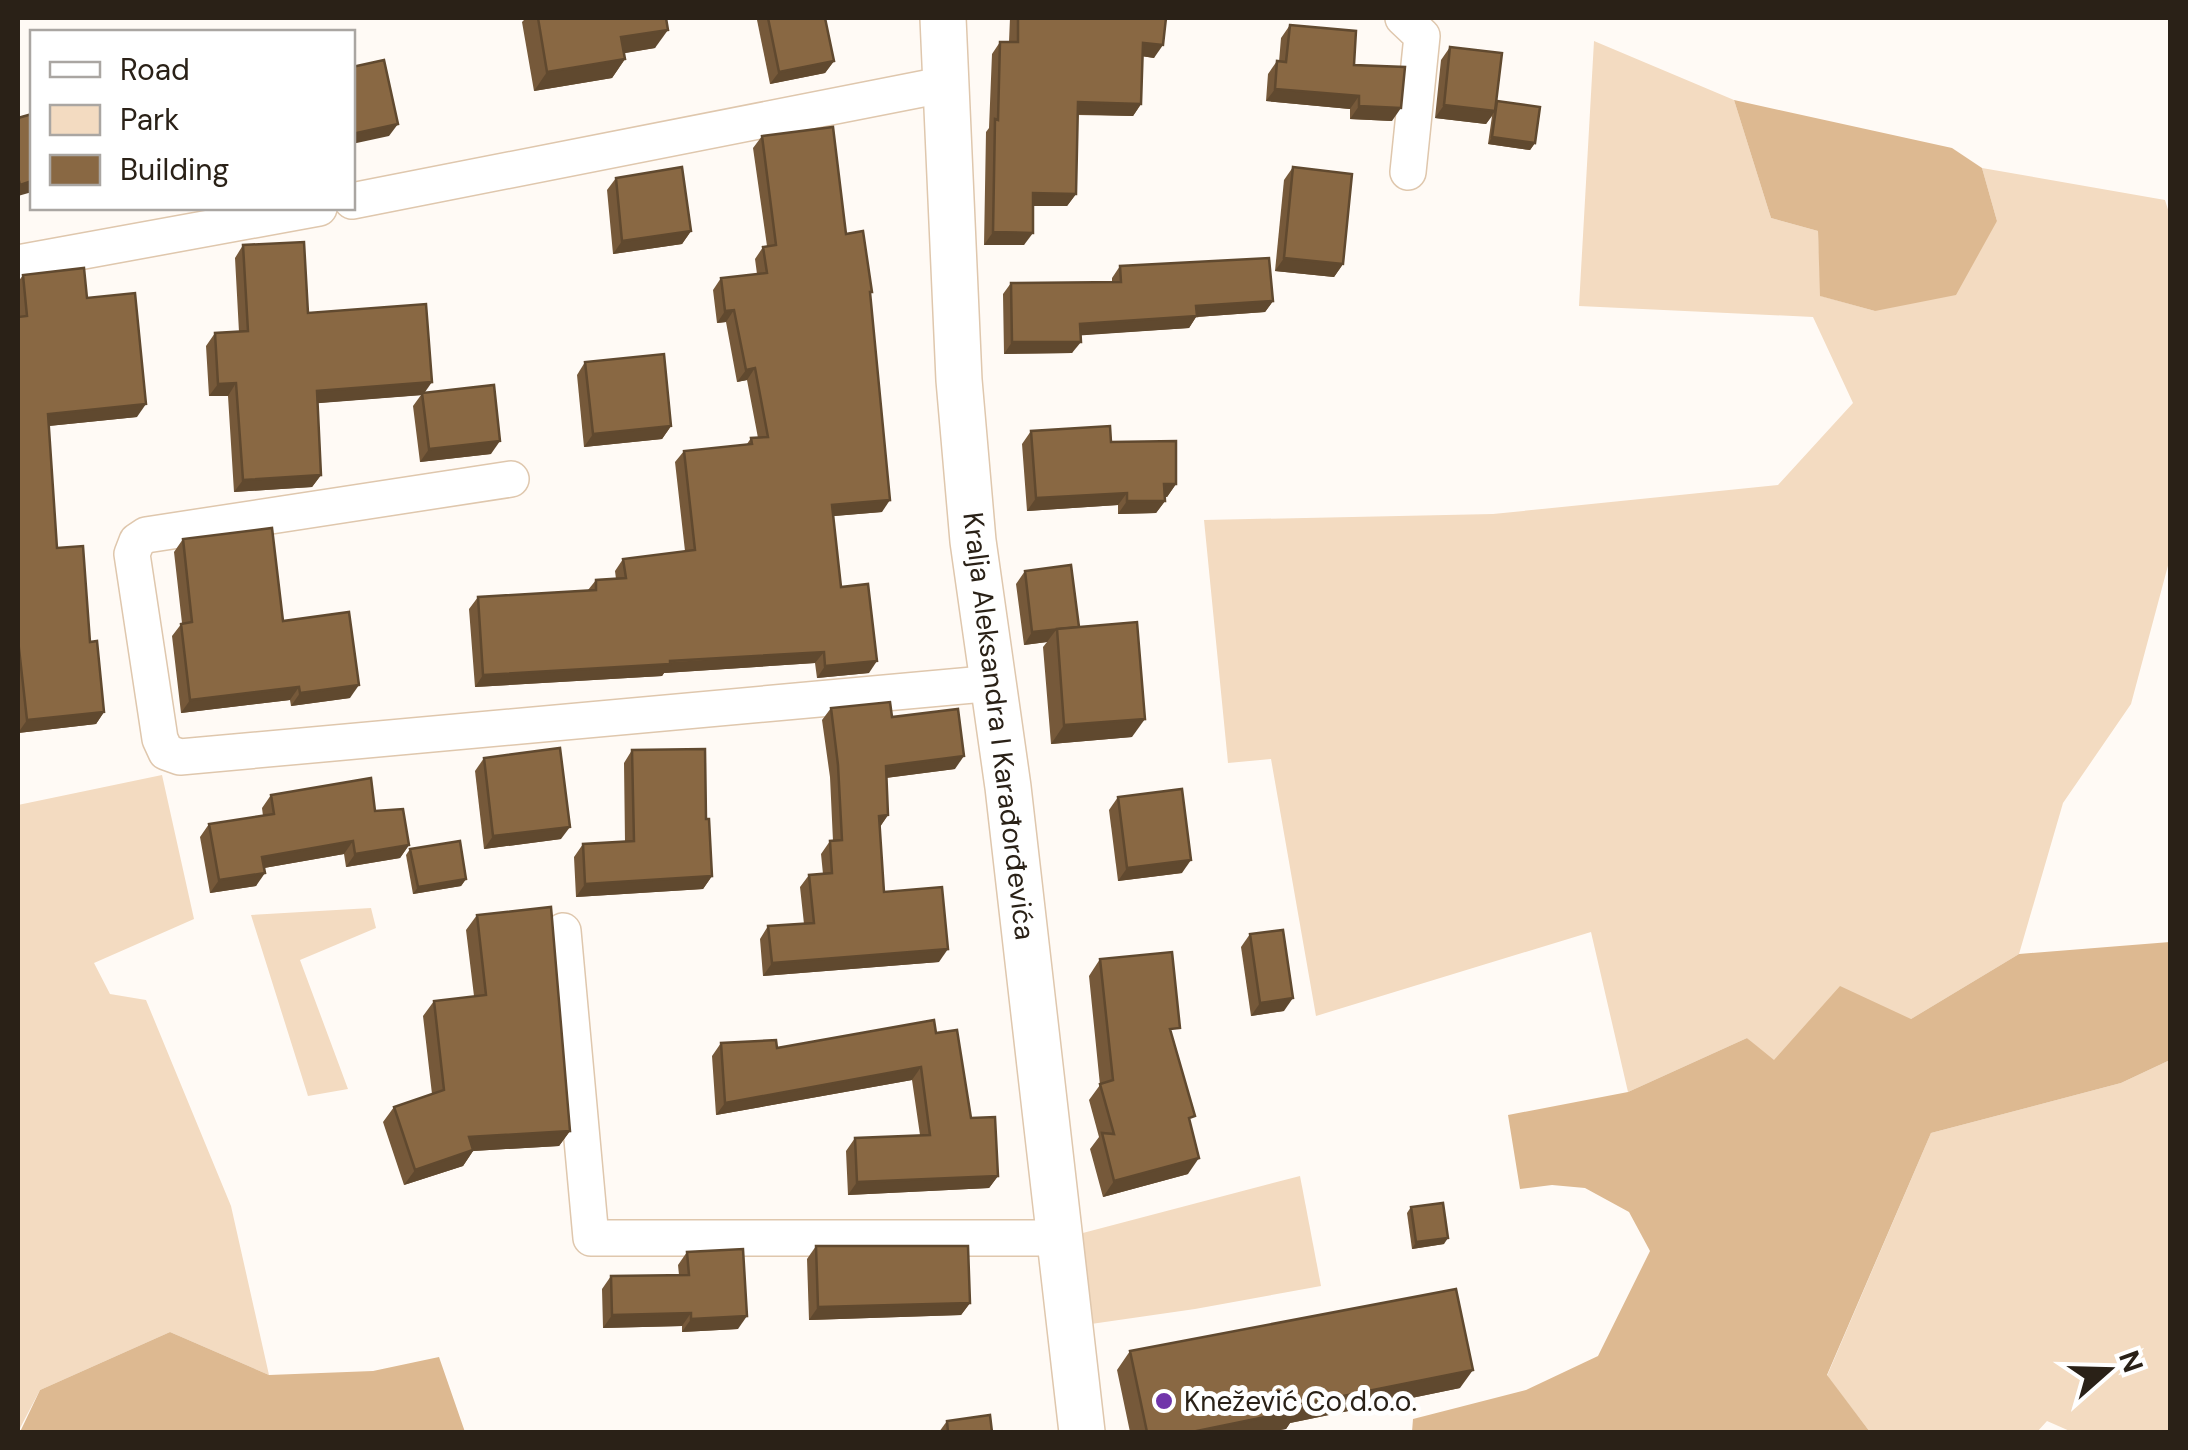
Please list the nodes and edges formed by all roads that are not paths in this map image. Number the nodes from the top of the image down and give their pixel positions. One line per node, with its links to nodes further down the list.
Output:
1 (944, 18): 3 (street, Kralja Aleksandra I Karađorđevića)
2 (1404, 18): 4 (street)
3 (948, 84): 5 (street); 9 (street, Kralja Aleksandra I Karađorđevića)
4 (1408, 172)
5 (355, 200)
6 (308, 210): 7 (street)
7 (18, 263)
8 (511, 479): 9 (street)
9 (996, 683): 11 (street, Kralja Aleksandra I Karađorđevića)
10 (563, 931): 11 (street)
11 (1061, 1238): 12 (street, Kralja Aleksandra I Karađorđevića)
12 (1082, 1432)

